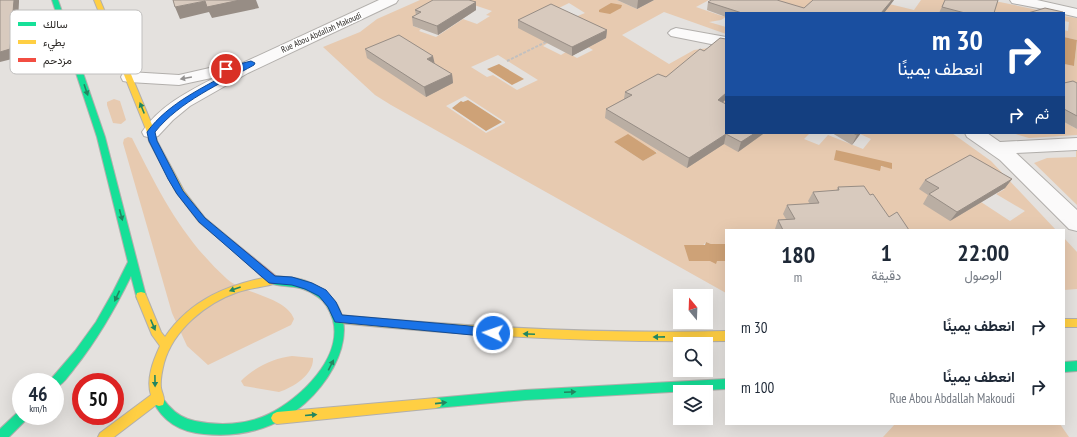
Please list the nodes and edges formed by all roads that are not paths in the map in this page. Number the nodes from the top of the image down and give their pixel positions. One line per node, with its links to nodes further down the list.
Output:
1 (55, 0): 5 (main road, one-way to 5)
2 (97, 0): 6 (main road)
3 (390, 0): 10 (street, Rue Abou Abdallah Makoudi)
4 (1017, 0): 7 (street)
5 (58, 10)
6 (101, 10)
7 (1077, 13)
8 (676, 33): 9 (street)
9 (725, 42)
10 (251, 63): 13 (street, Rue Abou Abdallah Makoudi, one-way to 13); 14 (street, Rue Abou Abdallah Makoudi)
11 (80, 74): 19 (main road, one-way to 19)
12 (128, 74): 13 (main road)
13 (129, 77): 14 (main road, one-way to 13)
14 (151, 132): 20 (main road)
15 (975, 134): 17 (street)
16 (1077, 144): 17 (street)
17 (996, 148): 18 (street)
18 (1077, 223)
19 (133, 261): 25 (main road, one-way to 25); 28 (main road, one-way to 28)
20 (273, 280): 21 (main road); 25 (main road, one-way to 25)
21 (339, 319): 24 (main road, one-way to 21); 31 (main road, one-way to 21)
22 (1065, 323): 23 (main road)
23 (1077, 323)
24 (725, 336)
25 (165, 344): 30 (main road, one-way to 30)
26 (1065, 366): 27 (main road)
27 (1077, 366)
28 (63, 373)
29 (725, 384): 31 (main road, one-way to 29)
30 (157, 398): 33 (main road); 35 (main road)
31 (272, 419): 33 (main road)
32 (13, 425): 34 (main road)
33 (248, 428): 36 (main road)
34 (0, 437)
35 (104, 437)
36 (232, 437)

